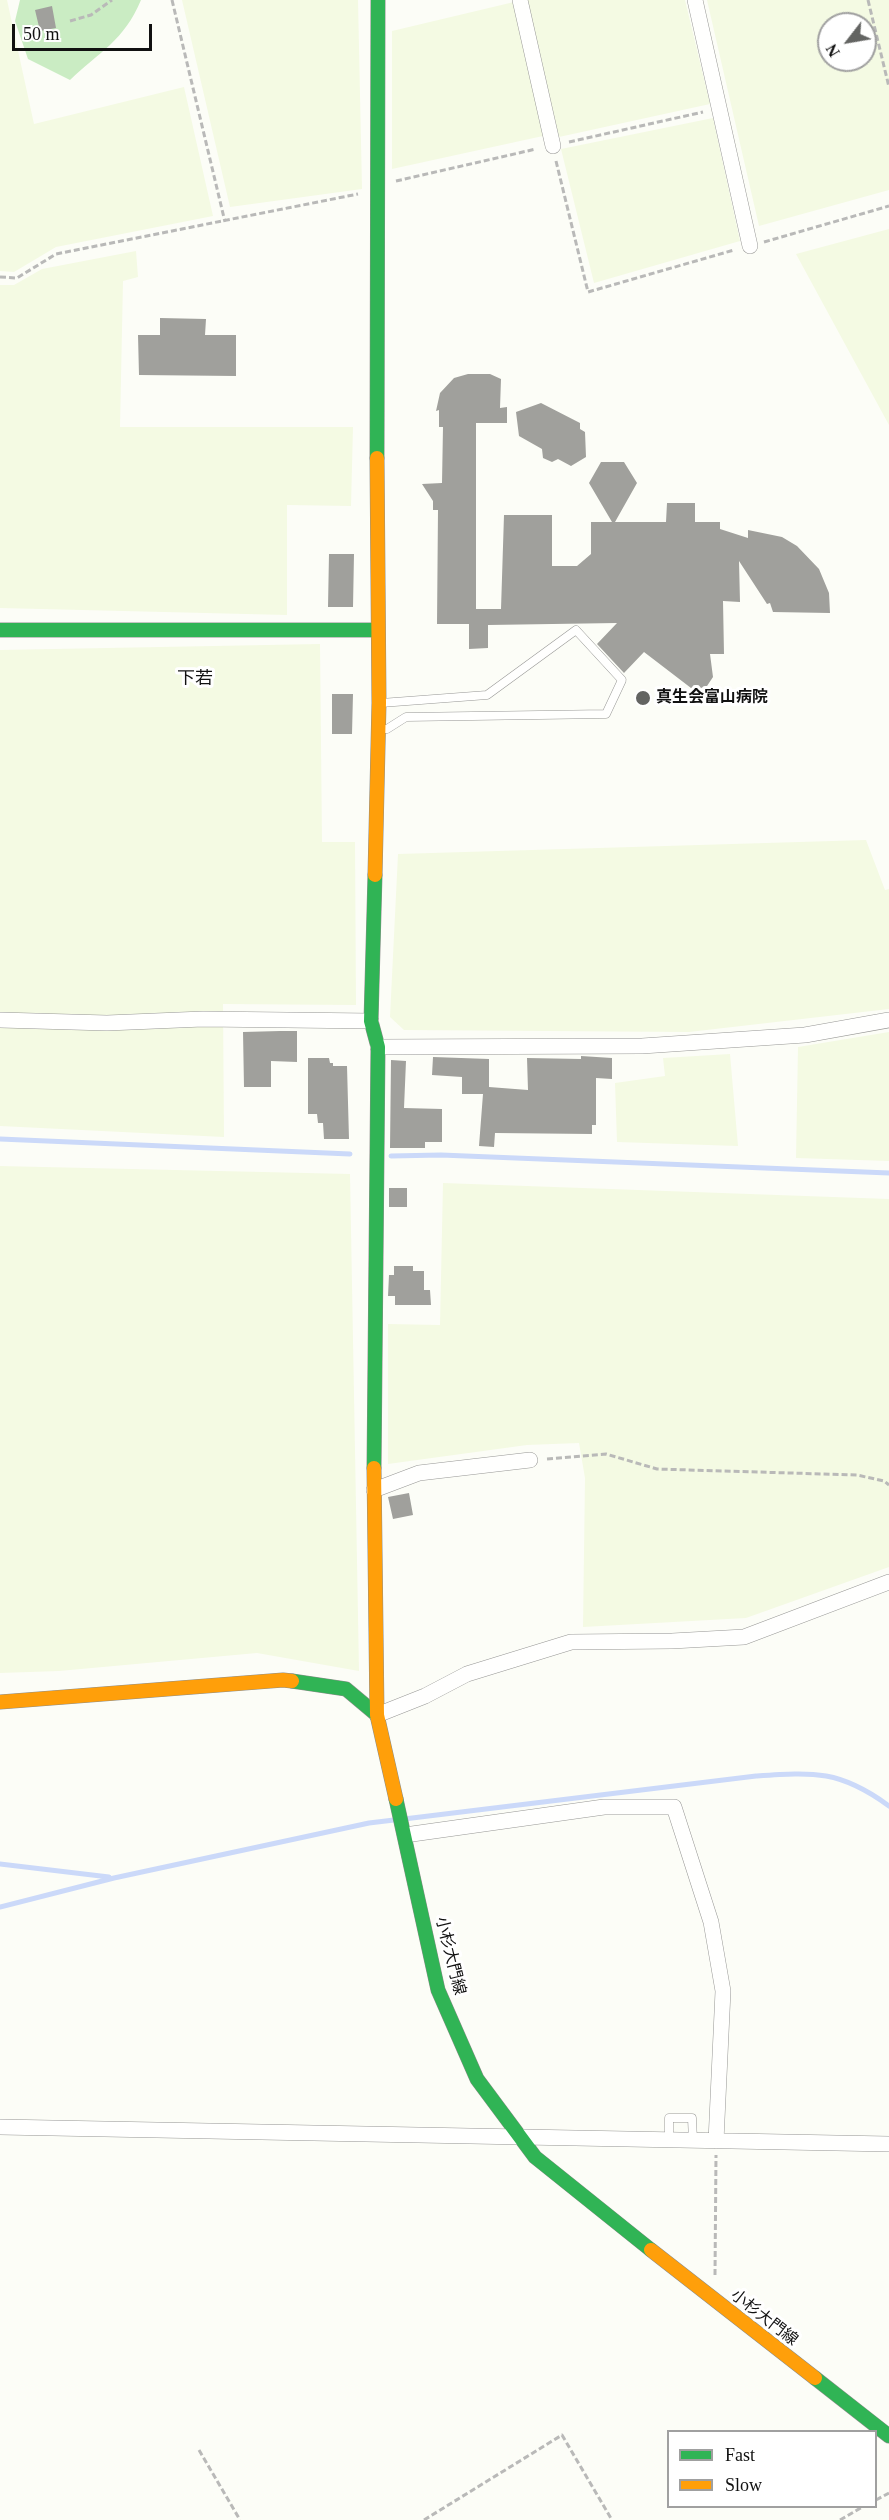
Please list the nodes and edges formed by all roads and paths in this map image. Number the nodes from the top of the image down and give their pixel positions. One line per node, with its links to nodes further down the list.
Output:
1 (112, 0): 7 (path)
2 (172, 0): 12 (path)
3 (378, 0): 11 (street, 小杉大門線)
4 (520, 0): 10 (street)
5 (695, 0): 9 (street)
6 (868, 0): 8 (path)
7 (70, 21)
8 (889, 87)
9 (719, 108): 10 (path); 13 (street)
10 (553, 146): 11 (path); 15 (path)
11 (377, 188): 12 (path); 17 (street, 小杉大門線)
12 (225, 222): 14 (path)
13 (750, 246)
14 (0, 277)
15 (588, 292)
16 (0, 630): 17 (street)
17 (376, 630): 18 (street, 小杉大門線)
18 (379, 703): 19 (street, 小杉大門線); 19 (lane)
19 (379, 729): 22 (street, 小杉大門線)
20 (0, 1020): 22 (street)
21 (889, 1020): 23 (street)
22 (371, 1021): 23 (street, 小杉大門線)
23 (378, 1047): 26 (street, 小杉大門線)
24 (530, 1461): 25 (path); 26 (street)
25 (889, 1485)
26 (374, 1490): 29 (street, 小杉大門線)
27 (889, 1582): 29 (street)
28 (0, 1702): 29 (street)
29 (377, 1715): 30 (street, 小杉大門線)
30 (405, 1835): 32 (street, 小杉大門線); 35 (street)
31 (0, 2127): 32 (street)
32 (518, 2138): 33 (street); 37 (street, 小杉大門線)
33 (669, 2140): 34 (street); 34 (lane)
34 (693, 2141): 35 (street)
35 (716, 2141): 36 (street); 37 (path)
36 (889, 2144)
37 (715, 2300): 38 (street, 小杉大門線)
38 (889, 2436)
39 (199, 2450): 41 (path)
40 (861, 2508): 44 (path)
41 (240, 2520)
42 (424, 2520): 43 (path)
43 (612, 2520)
44 (840, 2520)

